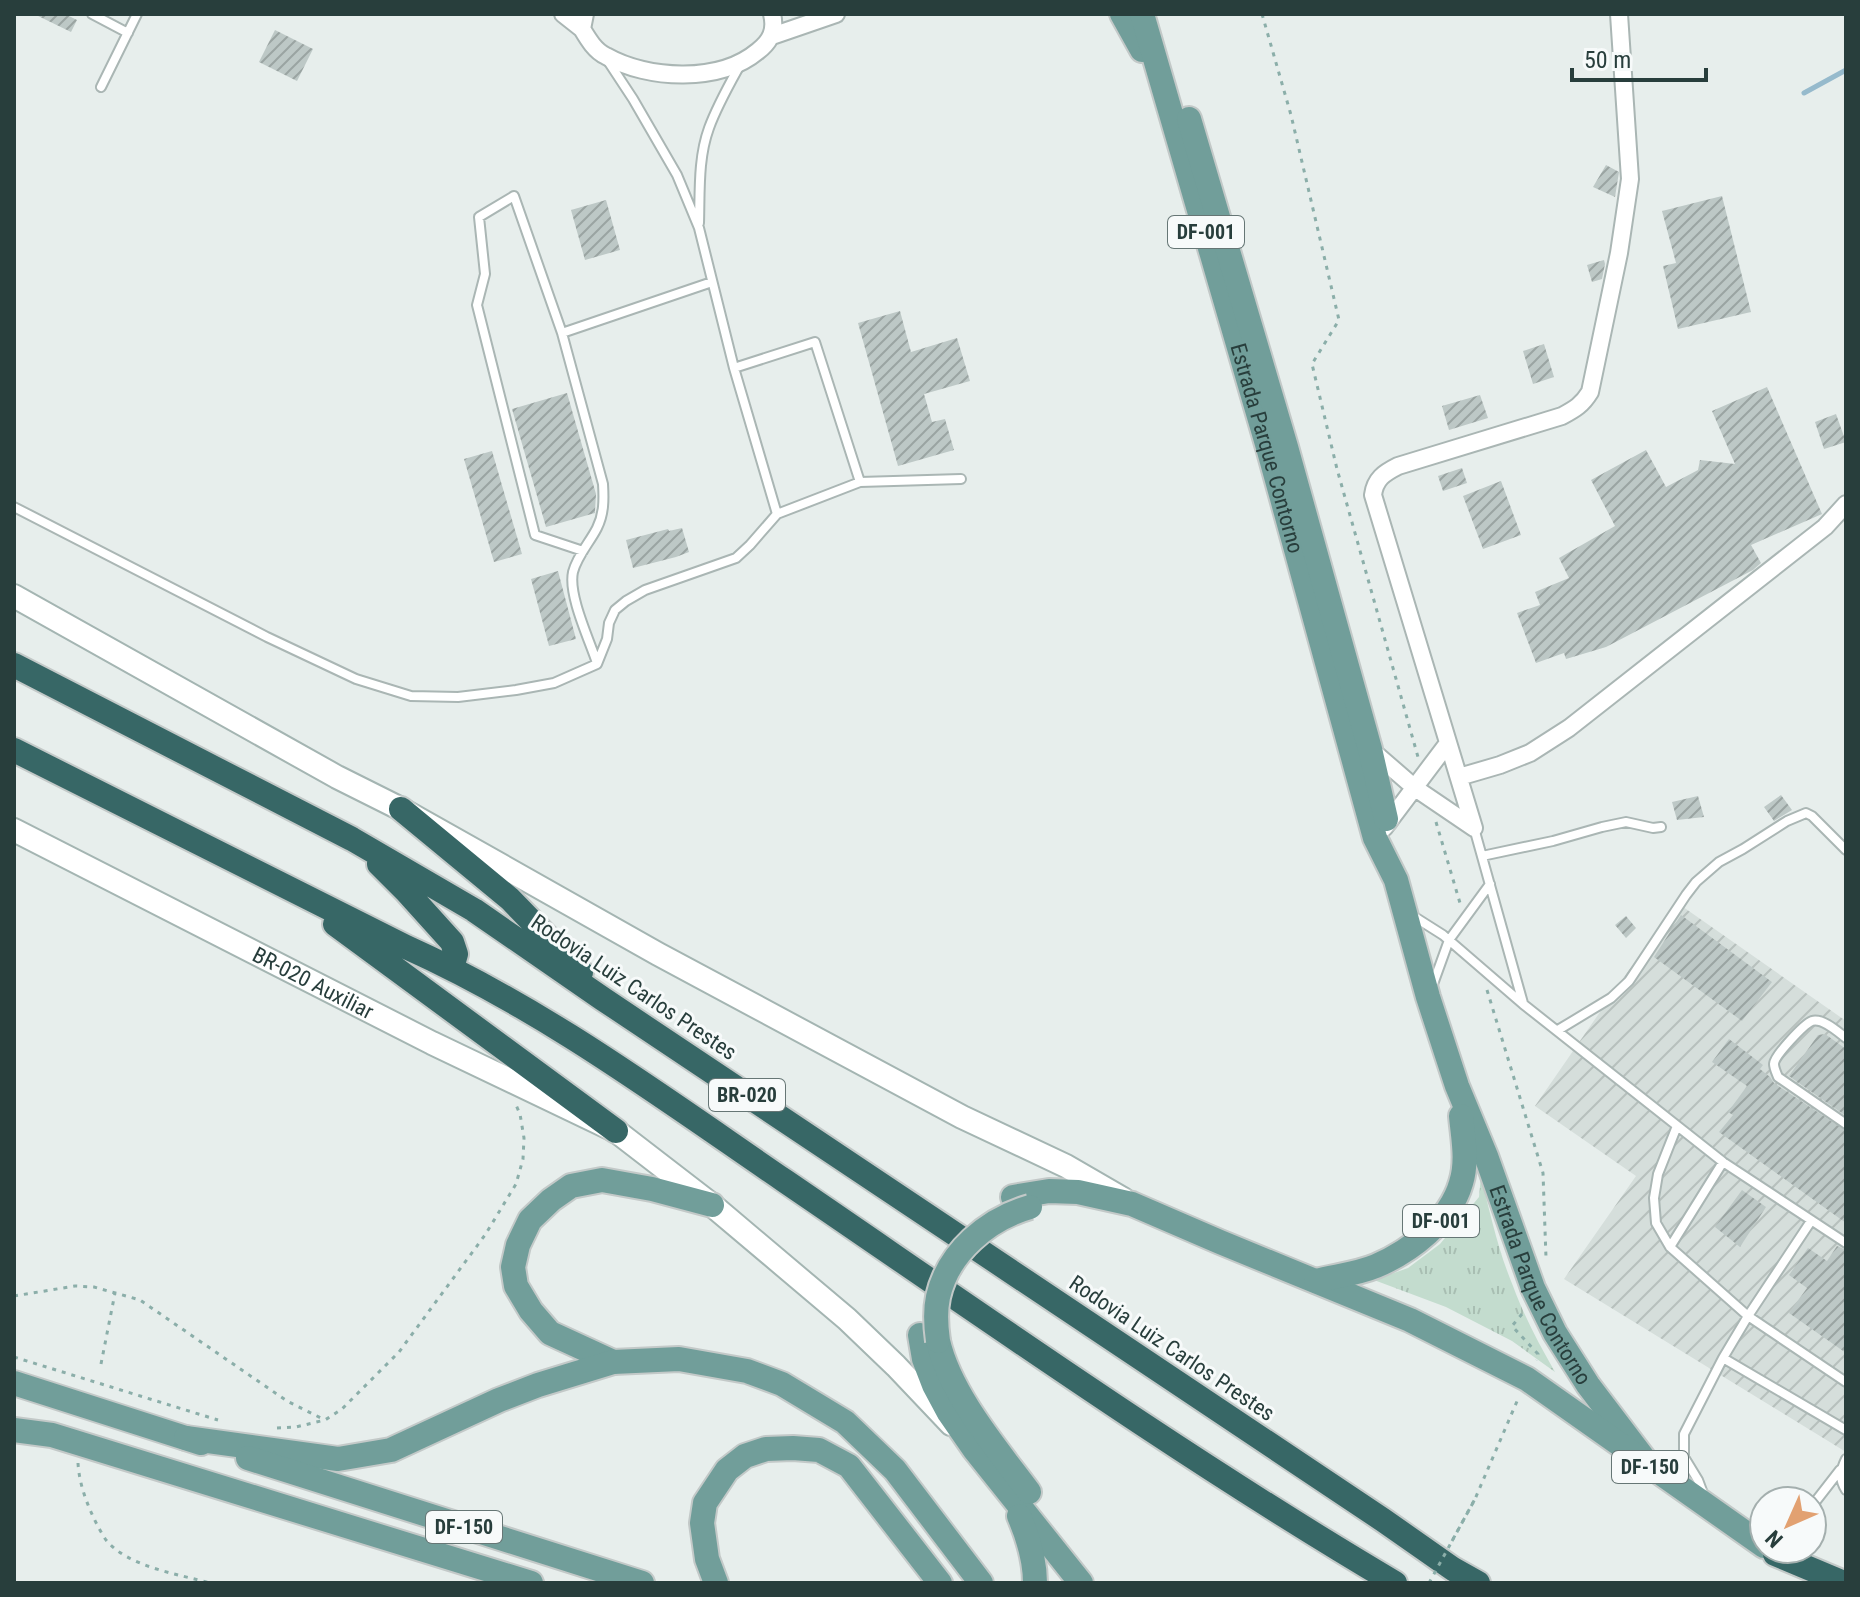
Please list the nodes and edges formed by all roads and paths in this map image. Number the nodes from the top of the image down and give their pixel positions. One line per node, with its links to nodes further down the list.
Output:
1 (92, 14): 11 (lane)
2 (137, 14): 11 (lane)
3 (563, 14): 10 (street)
4 (772, 14): 12 (street)
5 (836, 14): 12 (street)
6 (1122, 14): 16 (main road)
7 (1142, 14): 16 (main road, Estrada Parque Contorno / DF-001)
8 (1156, 14): 31 (main road, Estrada Parque Contorno / DF-001)
9 (1619, 14): 30 (street)
10 (583, 21): 13 (street)
11 (128, 33): 15 (lane)
12 (772, 36): 14 (street)
13 (604, 56): 14 (street); 17 (lane)
14 (740, 64): 17 (lane)
15 (101, 87)
16 (1166, 98): 39 (main road, Estrada Parque Contorno / DF-001)
17 (699, 228): 18 (lane)
18 (712, 282): 19 (lane); 20 (lane)
19 (562, 333): 26 (lane); 26 (lane)
20 (734, 368): 22 (lane); 25 (lane)
21 (961, 479): 22 (lane)
22 (860, 482): 25 (lane)
23 (1846, 504): 33 (street)
24 (14, 507): 28 (lane)
25 (777, 514): 28 (lane)
26 (583, 551): 28 (lane)
27 (14, 596): 35 (main road)
28 (597, 664)
29 (14, 665): 40 (highway, Rodovia Luiz Carlos Prestes / BR-020)
30 (1448, 743): 33 (street); 34 (street)
31 (1370, 749): 34 (street); 39 (main road, Estrada Parque Contorno / DF-001)
32 (14, 750): 43 (highway, BR-020)
33 (1459, 777): 37 (street)
34 (1415, 788): 37 (street); 39 (street)
35 (401, 809): 49 (highway); 60 (main road)
36 (1661, 827): 42 (lane)
37 (1474, 828): 42 (lane)
38 (14, 830): 53 (main road, BR-020 Auxiliar)
39 (1381, 831): 45 (main road, Estrada Parque Contorno / DF-001)
40 (352, 839): 47 (highway); 49 (highway, Rodovia Luiz Carlos Prestes / BR-020)
41 (1846, 850): 51 (lane)
42 (1482, 856): 44 (lane)
43 (279, 882): 47 (highway, BR-020); 57 (highway)
44 (1490, 884): 46 (lane); 50 (lane)
45 (1406, 912): 46 (lane); 48 (main road, Estrada Parque Contorno / DF-001)
46 (1449, 940): 48 (lane); 50 (lane)
47 (452, 968): 104 (highway, BR-020)
48 (1428, 997): 54 (main road, Estrada Parque Contorno / DF-001)
49 (603, 999): 106 (highway, Rodovia Luiz Carlos Prestes / BR-020)
50 (1523, 1004): 51 (lane)
51 (1558, 1030): 56 (lane)
52 (1846, 1038): 55 (lane)
53 (502, 1077): 57 (main road, BR-020 Auxiliar); 78 (path)
54 (1457, 1086): 66 (main road, Estrada Parque Contorno / DF-001); 86 (main road, Estrada Parque Contorno / DF-001)
55 (1846, 1124)
56 (1677, 1126): 58 (lane); 65 (lane)
57 (616, 1131): 61 (main road, BR-020 Auxiliar)
58 (1723, 1162): 62 (lane); 65 (lane)
59 (1022, 1202): 60 (main road, DF-150); 63 (main road); 70 (main road, DF-150)
60 (1132, 1204): 63 (main road, DF-150)
61 (712, 1205): 73 (main road); 83 (main road, BR-020 Auxiliar)
62 (1811, 1221): 64 (lane); 69 (lane)
63 (1220, 1242): 66 (main road, DF-150)
64 (1846, 1243)
65 (1670, 1247): 69 (lane)
66 (1316, 1281): 86 (main road, DF-150)
67 (115, 1293): 68 (path); 74 (path); 78 (path)
68 (14, 1296)
69 (1748, 1316): 72 (lane); 75 (lane)
70 (929, 1338): 83 (main road, DF-150); 96 (main road)
71 (14, 1357): 77 (path)
72 (1723, 1358): 81 (lane); 92 (lane)
73 (613, 1362): 82 (main road); 103 (main road)
74 (101, 1364)
75 (1846, 1382)
76 (14, 1383): 82 (main road, DF-150)
77 (217, 1419)
78 (325, 1420): 79 (path)
79 (267, 1428)
80 (14, 1430): 99 (main road, DF-150)
81 (1846, 1430)
82 (186, 1438): 100 (main road, DF-150)
83 (974, 1449): 89 (main road, DF-150)
84 (78, 1455): 98 (path)
85 (1846, 1459): 87 (lane)
86 (1651, 1468): 92 (main road, DF-150)
87 (1840, 1470): 88 (lane); 90 (lane)
88 (1828, 1485)
89 (1008, 1490): 96 (main road, DF-150); 97 (main road, DF-150)
90 (1846, 1490)
91 (1475, 1499): 105 (path, bridge)
92 (1709, 1507): 93 (main road, DF-150)
93 (1748, 1534)
94 (1789, 1565): 107 (main road, DF-150)
95 (1805, 1565): 108 (highway)
96 (1074, 1574)
97 (1035, 1581)
98 (210, 1583)
99 (531, 1583)
100 (642, 1583)
101 (716, 1583): 102 (main road)
102 (940, 1583)
103 (981, 1583)
104 (1395, 1583)
105 (1429, 1583)
106 (1478, 1583)
107 (1812, 1583)
108 (1844, 1583)

